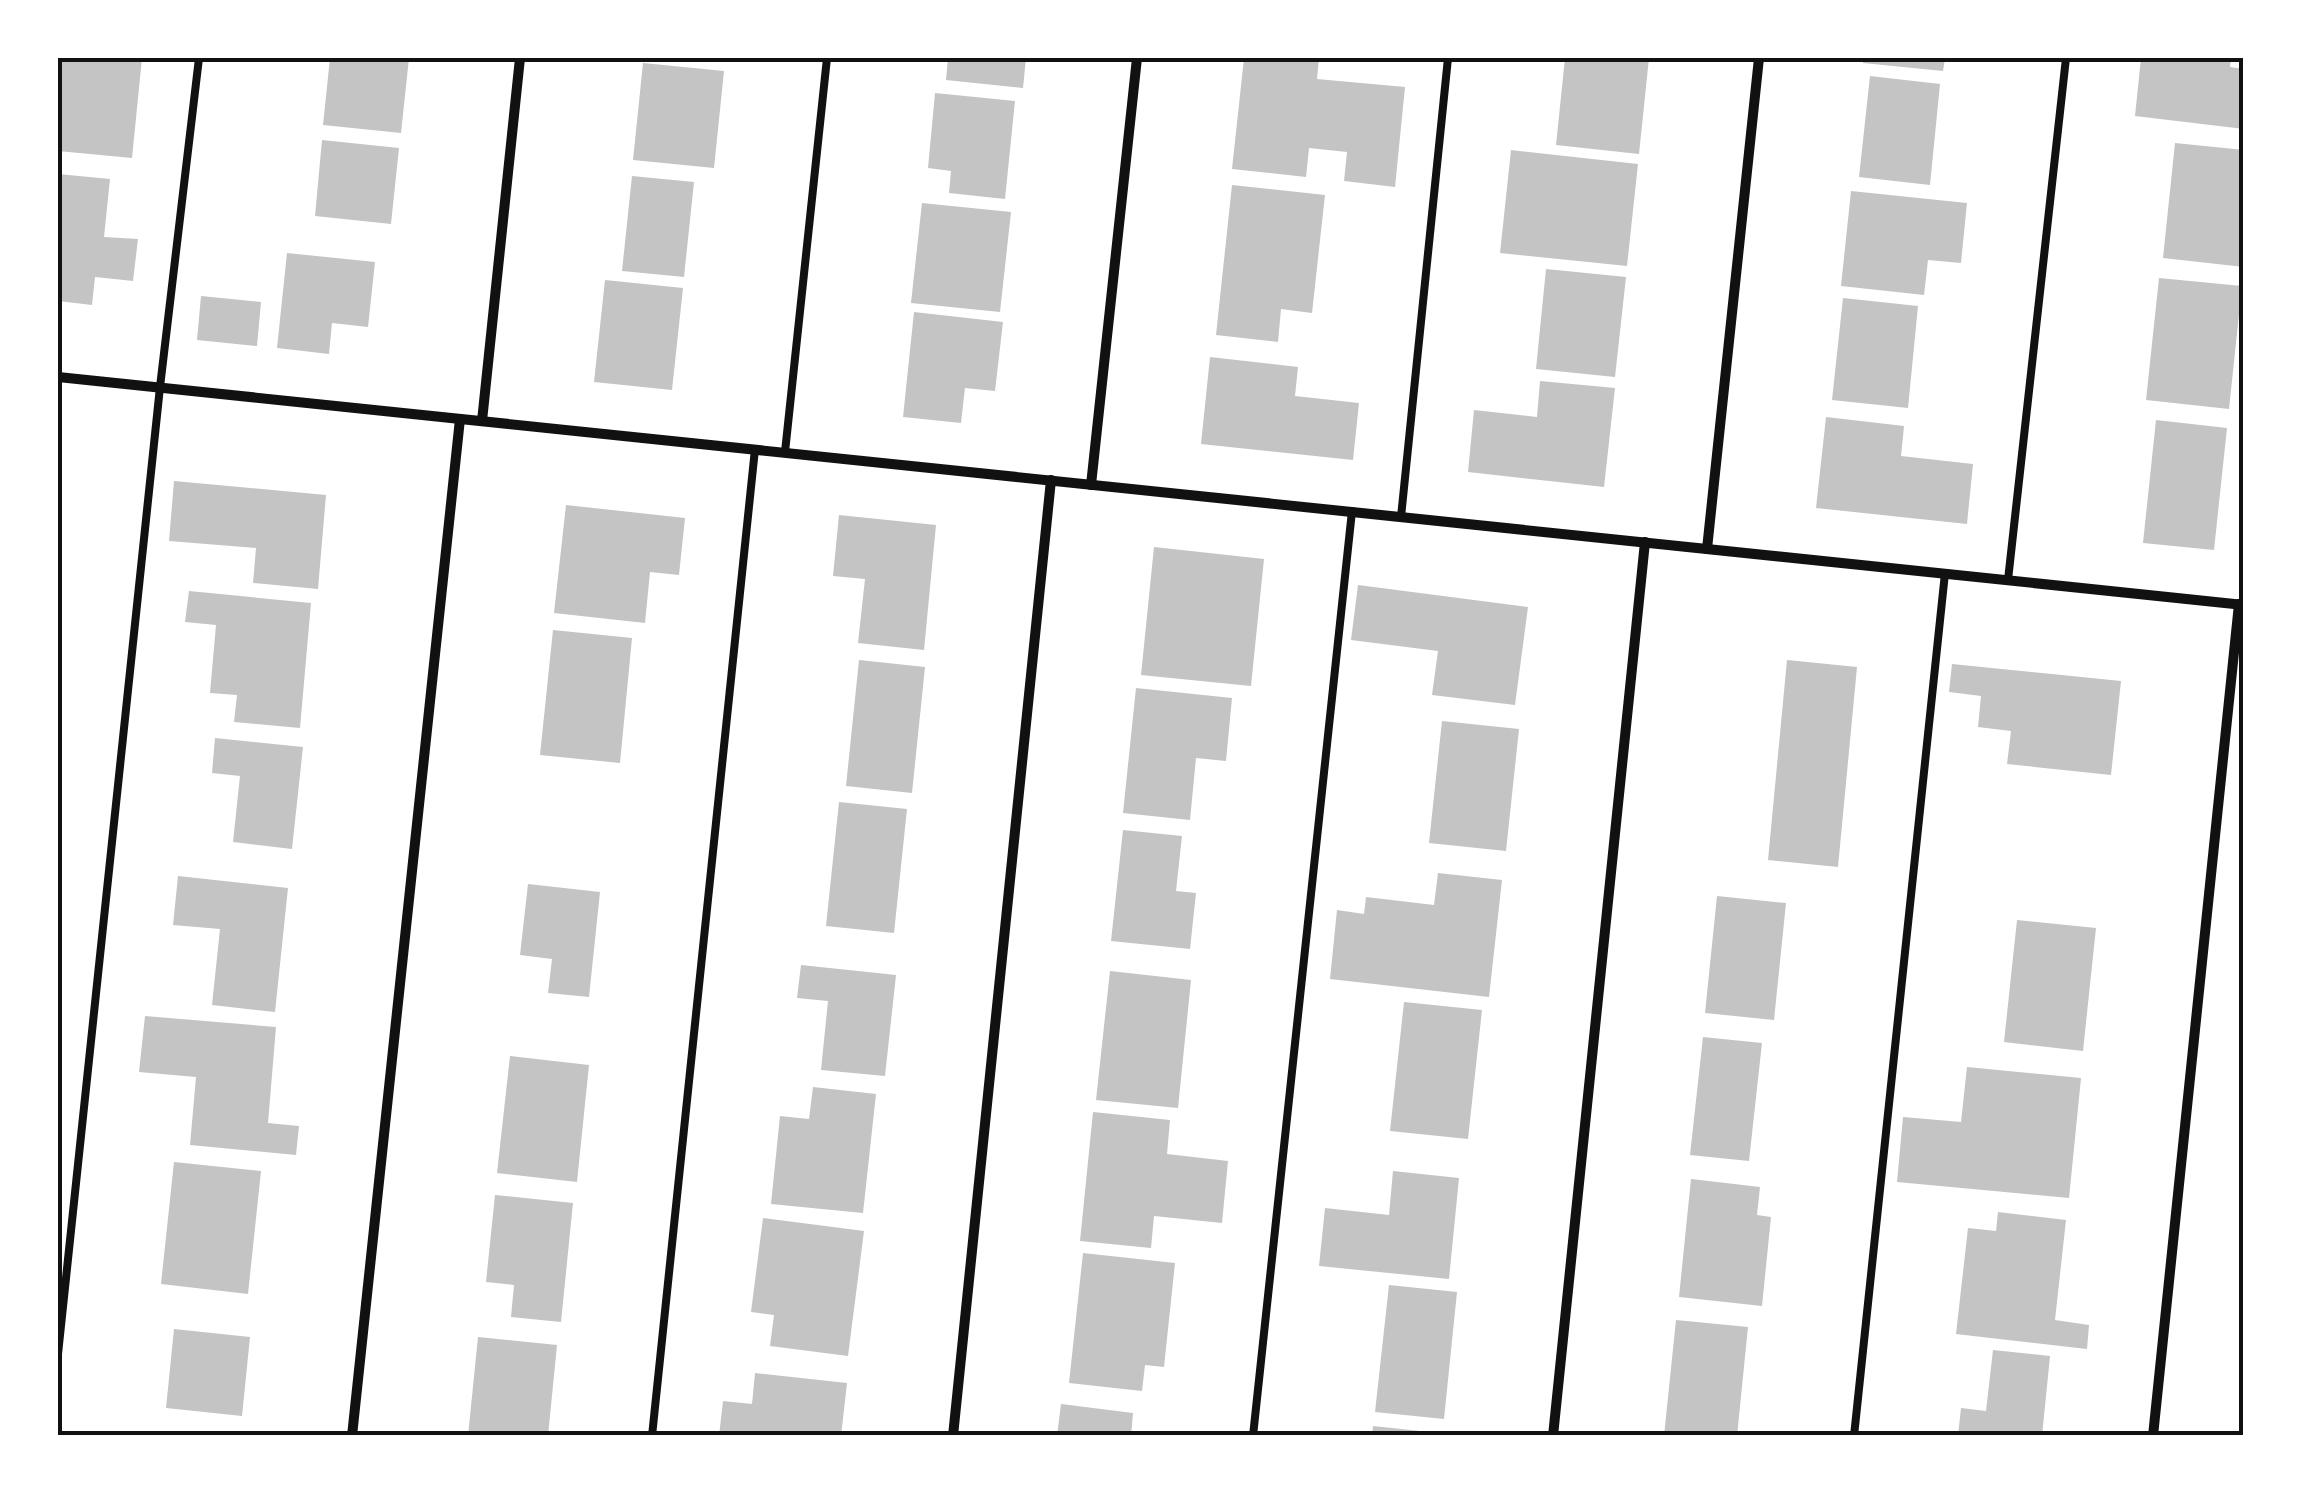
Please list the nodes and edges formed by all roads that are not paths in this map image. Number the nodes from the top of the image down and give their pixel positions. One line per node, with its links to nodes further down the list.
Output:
1 (199, 58): 9 (lane)
2 (520, 58): 11 (street)
3 (827, 58): 13 (lane)
4 (1137, 58): 15 (street)
5 (1448, 58): 17 (lane)
6 (1759, 58): 19 (street)
7 (2066, 58): 21 (lane)
8 (58, 377): 9 (street)
9 (160, 387): 10 (street); 23 (lane)
10 (460, 419): 11 (street); 24 (street)
11 (482, 421): 12 (street)
12 (755, 449): 13 (street); 25 (lane)
13 (784, 452): 14 (street)
14 (1052, 480): 15 (street); 26 (street)
15 (1091, 484): 16 (street)
16 (1352, 512): 17 (street); 27 (lane)
17 (1401, 516): 18 (street)
18 (1646, 542): 19 (street); 28 (street)
19 (1707, 549): 20 (street)
20 (1945, 573): 21 (street); 29 (lane)
21 (2008, 580): 22 (street)
22 (2241, 604): 30 (street)
23 (58, 1354)
24 (352, 1436)
25 (652, 1436)
26 (953, 1436)
27 (1253, 1436)
28 (1553, 1436)
29 (1854, 1436)
30 (2153, 1436)

